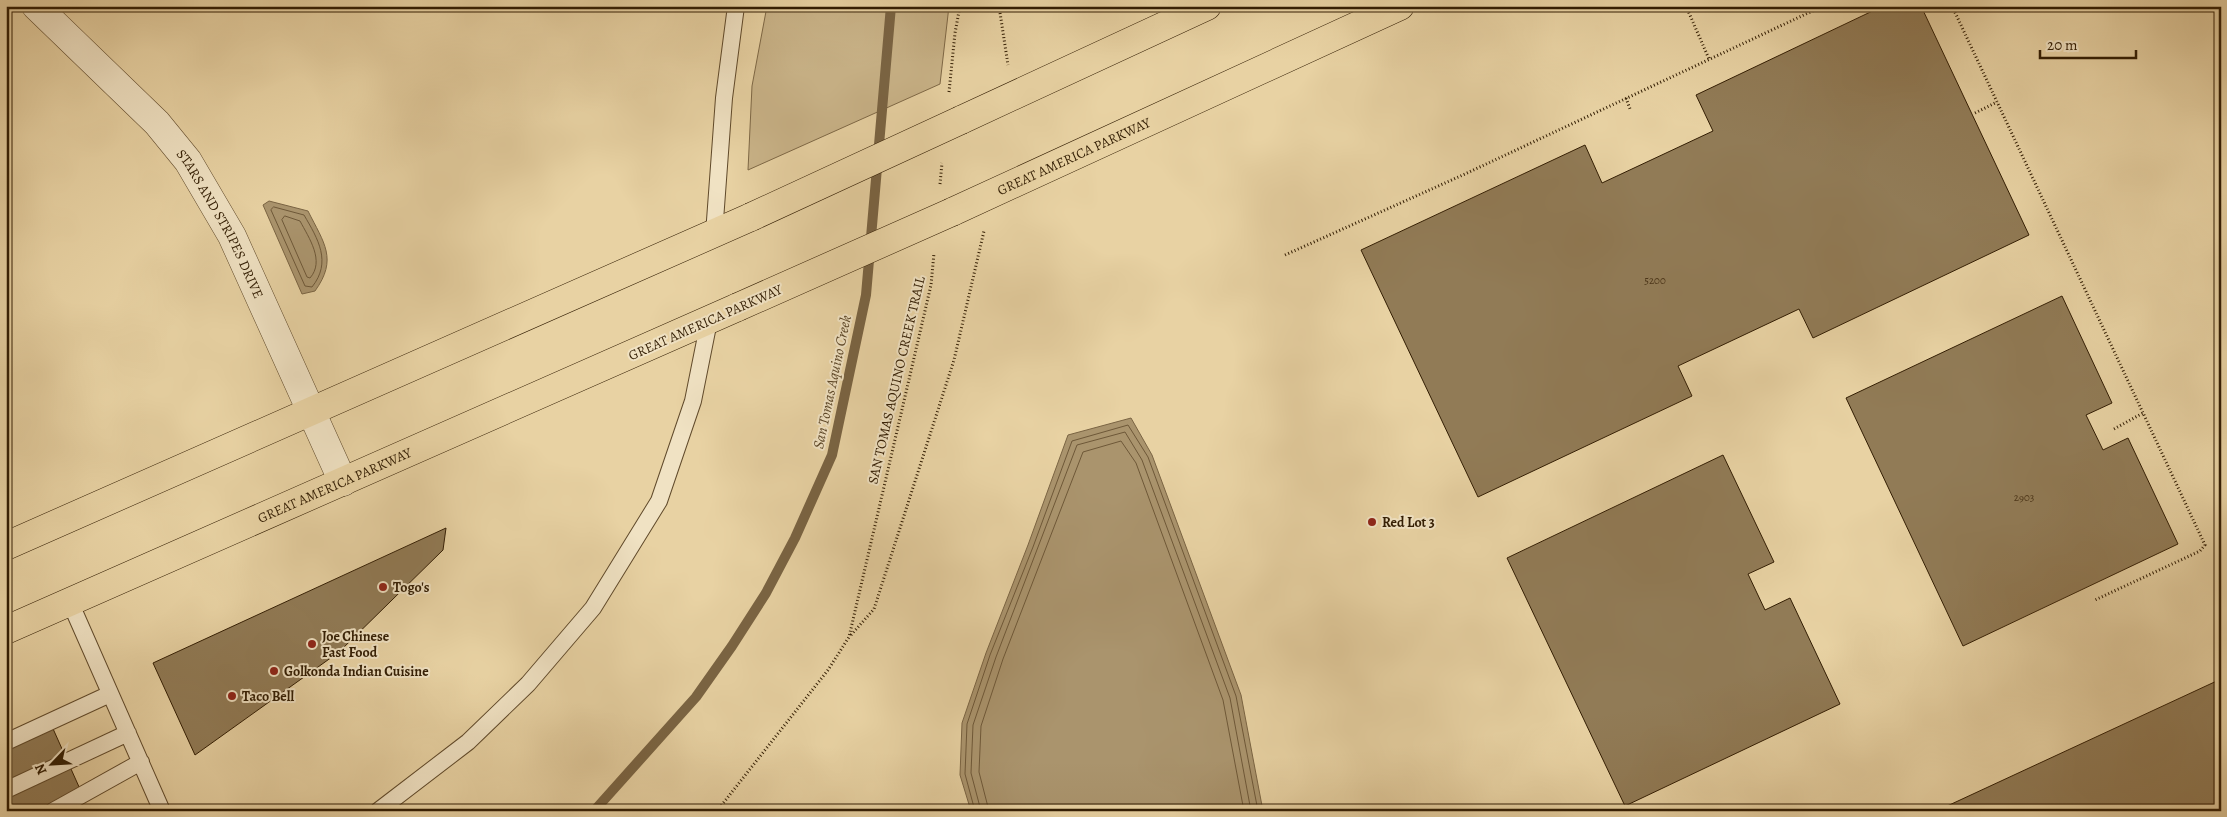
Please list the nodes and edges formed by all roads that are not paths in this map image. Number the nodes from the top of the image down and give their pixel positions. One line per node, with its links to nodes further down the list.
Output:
1 (36, 6): 7 (street, STARS AND STRIPES DRIVE)
2 (736, 6): 5 (lane)
3 (1207, 6): 5 (main road, bridge)
4 (1400, 6): 6 (main road, GREAT AMERICA PARKWAY, bridge)
5 (714, 234): 7 (main road)
6 (709, 321): 8 (main road, GREAT AMERICA PARKWAY); 19 (lane)
7 (311, 411): 8 (street, STARS AND STRIPES DRIVE); 9 (main road)
8 (343, 482): 10 (main road, GREAT AMERICA PARKWAY)
9 (6, 546)
10 (70, 602): 11 (main road, GREAT AMERICA PARKWAY); 12 (lane)
11 (6, 630)
12 (110, 694): 13 (lane); 14 (lane)
13 (128, 733): 15 (lane); 16 (lane)
14 (6, 742)
15 (141, 762): 17 (lane); 18 (lane)
16 (6, 790)
17 (53, 811)
18 (162, 811)
19 (378, 811)

